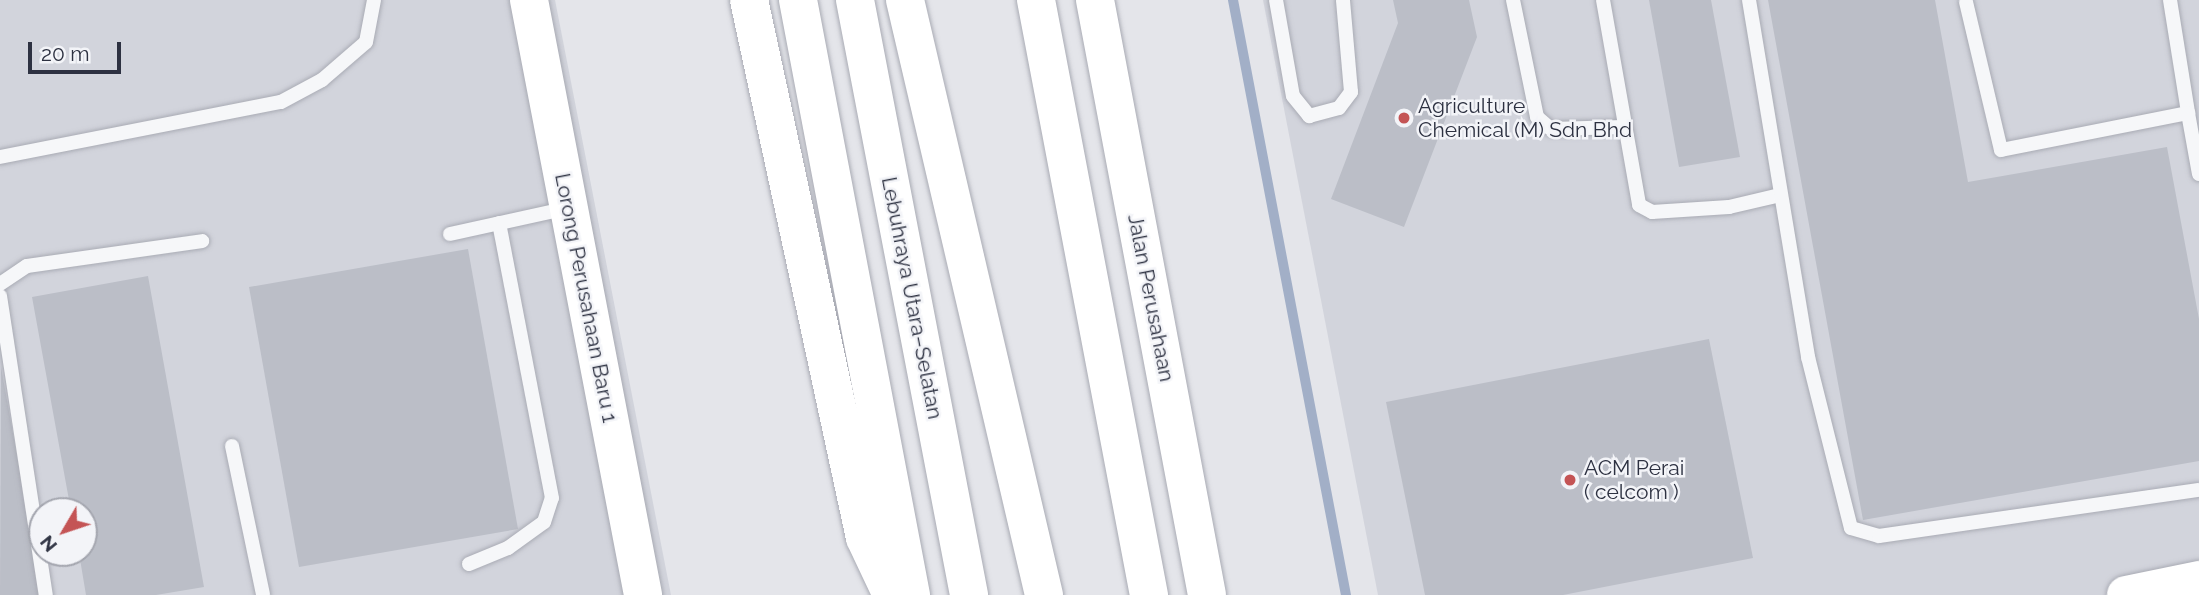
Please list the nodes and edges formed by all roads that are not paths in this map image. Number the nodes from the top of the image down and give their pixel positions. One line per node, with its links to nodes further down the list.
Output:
1 (374, 0): 18 (lane)
2 (530, 0): 21 (main road, Lorong Perusahaan Baru 1)
3 (749, 0): 34 (main road)
4 (799, 0): 35 (main road)
5 (855, 0): 36 (main road, Lebuhraya Utara–Selatan)
6 (905, 0): 37 (main road)
7 (1036, 0): 38 (main road)
8 (1095, 0): 39 (main road, Jalan Perusahaan)
9 (1276, 0): 10 (lane)
10 (1343, 0)
11 (1513, 0): 17 (lane)
12 (1603, 0): 17 (lane)
13 (1749, 0): 20 (lane)
14 (2170, 0): 16 (lane)
15 (1966, 2): 16 (lane)
16 (2188, 113): 19 (lane)
17 (1623, 127): 20 (lane)
18 (0, 157)
19 (2199, 174)
20 (1780, 195): 28 (lane)
21 (569, 208): 22 (lane); 33 (main road, Lorong Perusahaan Baru 1)
22 (499, 223): 23 (lane); 29 (lane)
23 (450, 234)
24 (202, 240): 25 (lane)
25 (0, 284)
26 (0, 296): 31 (lane)
27 (232, 446): 32 (lane)
28 (2199, 491)
29 (469, 564)
30 (2199, 580): 40 (main road)
31 (46, 595)
32 (262, 595)
33 (643, 595)
34 (892, 595)
35 (911, 595)
36 (969, 595)
37 (1044, 595)
38 (1149, 595)
39 (1207, 595)
40 (2126, 595)

